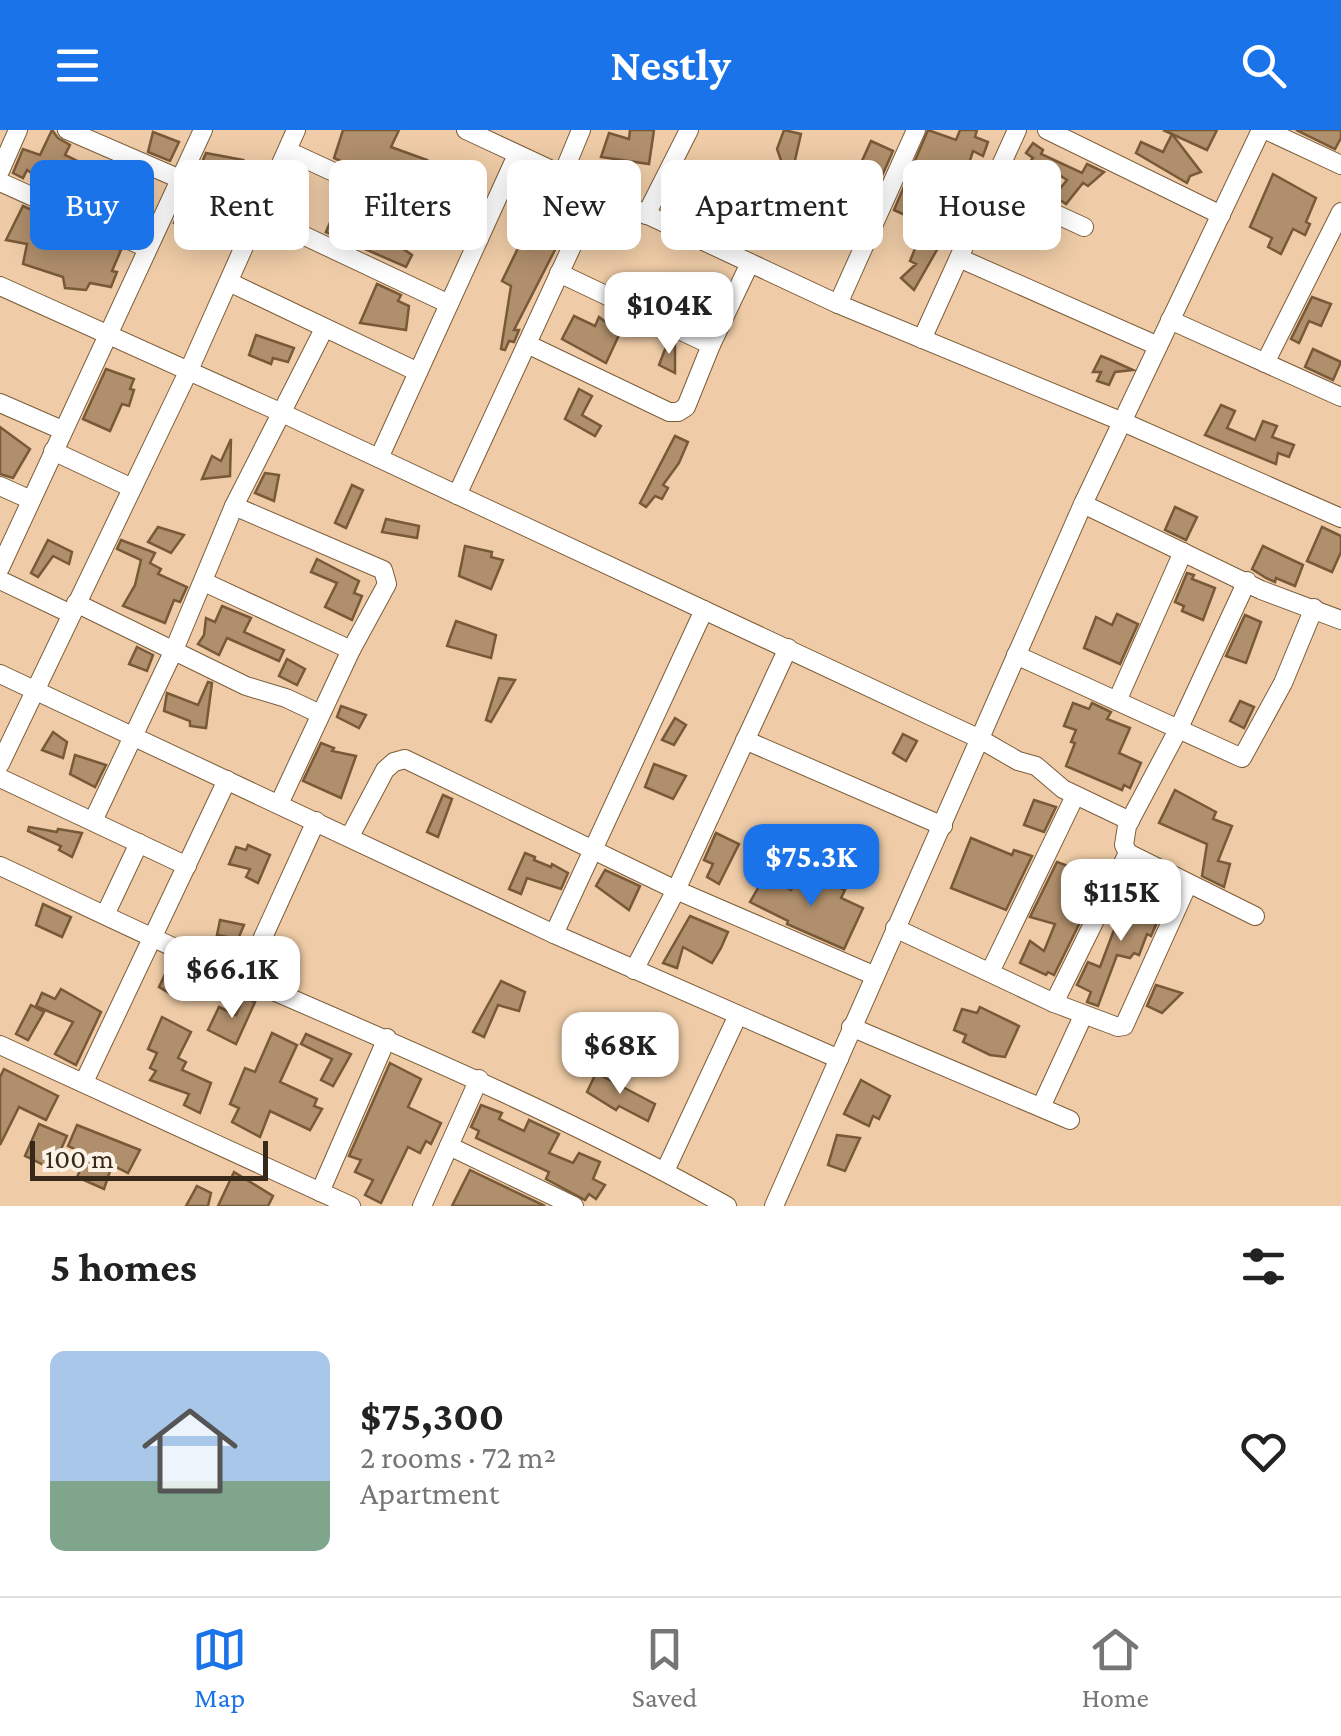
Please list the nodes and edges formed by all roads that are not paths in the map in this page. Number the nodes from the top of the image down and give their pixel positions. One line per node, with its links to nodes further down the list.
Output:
1 (18, 130): 21 (street)
2 (67, 130): 22 (street)
3 (203, 130): 14 (street)
4 (296, 130): 12 (street)
5 (466, 130): 13 (street)
6 (580, 130): 17 (street)
7 (689, 130): 28 (street)
8 (916, 130): 46 (street)
9 (1017, 130): 18 (street)
10 (1048, 130): 30 (street)
11 (1263, 130): 19 (street); 30 (street)
12 (288, 150): 15 (street); 20 (street)
13 (518, 155): 16 (street); 31 (street)
14 (189, 160)
15 (283, 160)
16 (528, 160)
17 (568, 160)
18 (1003, 160)
19 (1341, 165)
20 (329, 169)
21 (0, 171)
22 (174, 176)
23 (0, 182): 25 (street)
24 (174, 192): 33 (street)
25 (30, 195)
26 (1341, 212): 54 (street)
27 (641, 213): 28 (street)
28 (646, 215): 41 (street)
29 (1061, 216): 32 (street)
30 (1221, 216): 47 (street)
31 (487, 222)
32 (1084, 227)
33 (154, 233)
34 (309, 238): 45 (street)
35 (146, 250): 49 (street)
36 (242, 250): 43 (street)
37 (474, 250): 45 (street)
38 (570, 250): 42 (street)
39 (963, 250): 40 (street)
40 (959, 258): 50 (street); 53 (street)
41 (750, 263): 46 (street); 52 (street)
42 (559, 273): 51 (street); 52 (street)
43 (228, 282): 48 (street); 55 (street)
44 (0, 286): 49 (street)
45 (449, 304): 56 (street)
46 (838, 304): 50 (street)
47 (1170, 320): 53 (street); 54 (street)
48 (324, 329): 56 (street); 59 (street)
49 (108, 334): 55 (street); 61 (street)
50 (922, 339): 60 (street)
51 (527, 344): 52 (street); 66 (street)
52 (712, 345)
53 (1158, 346): 60 (street)
54 (1265, 363): 57 (street)
55 (189, 370): 59 (street); 65 (street)
56 (418, 372): 63 (street)
57 (1339, 392)
58 (0, 403): 61 (street)
59 (282, 412): 63 (street); 69 (street)
60 (1123, 422): 68 (street); 70 (street)
61 (62, 430): 62 (street)
62 (52, 452): 65 (street); 67 (street)
63 (379, 458): 66 (street)
64 (0, 486): 67 (street)
65 (132, 488): 76 (street)
66 (457, 495): 78 (street)
67 (30, 500): 72 (street)
68 (1083, 504): 71 (street); 83 (street)
69 (234, 506): 75 (street); 82 (street)
70 (1341, 518)
71 (1183, 552): 74 (street); 86 (street)
72 (0, 568)
73 (0, 580): 76 (street)
74 (1247, 581): 77 (street); 88 (street)
75 (204, 582): 81 (street); 82 (street)
76 (74, 608): 81 (street); 85 (street)
77 (1314, 608): 79 (street); 88 (street)
78 (704, 610): 80 (street); 103 (street)
79 (1341, 620)
80 (788, 648): 90 (street); 91 (street)
81 (174, 650): 87 (street); 89 (street)
82 (352, 650): 87 (street)
83 (1016, 655): 86 (street); 90 (street)
84 (0, 674): 85 (street)
85 (34, 690): 89 (street); 92 (street)
86 (1117, 701): 88 (street)
87 (320, 714): 96 (street)
88 (1178, 730): 98 (street)
89 (134, 736): 94 (street); 99 (street)
90 (980, 739): 95 (street); 100 (street)
91 (745, 740): 100 (street); 108 (street)
92 (0, 764)
93 (0, 778): 99 (street)
94 (227, 780): 96 (street); 106 (street)
95 (1075, 796): 98 (street); 115 (street)
96 (278, 804): 97 (street)
97 (316, 821): 101 (street); 117 (street)
98 (1130, 821): 104 (street)
99 (93, 822): 102 (street)
100 (943, 826): 111 (street)
101 (350, 836): 103 (street); 112 (street)
102 (139, 843): 106 (street); 109 (street)
103 (594, 849): 108 (street); 112 (street)
104 (1128, 853): 107 (street); 118 (street)
105 (0, 866): 109 (street)
106 (187, 866): 113 (street)
107 (1188, 884): 110 (street); 120 (street)
108 (676, 890): 114 (street); 116 (street)
109 (105, 915): 113 (street)
110 (1255, 916)
111 (896, 928): 115 (street); 116 (street)
112 (554, 934): 114 (street)
113 (154, 937): 117 (street); 126 (street)
114 (634, 970): 119 (street)
115 (990, 972): 118 (street)
116 (873, 975): 121 (street)
117 (244, 979): 122 (street)
118 (1054, 1003): 120 (street)
119 (738, 1015): 124 (street); 130 (street)
120 (1083, 1016): 127 (street)
121 (852, 1027): 124 (street); 127 (street)
122 (387, 1038): 125 (street); 131 (street)
123 (0, 1045): 126 (street)
124 (839, 1059): 136 (street)
125 (478, 1079): 129 (street); 130 (street)
126 (84, 1082): 131 (street)
127 (1042, 1107): 128 (street)
128 (1070, 1120)
129 (449, 1146): 133 (street); 134 (street)
130 (665, 1171): 135 (street)
131 (320, 1192): 132 (street)
132 (351, 1206)
133 (422, 1206)
134 (574, 1206)
135 (727, 1206)
136 (774, 1206)

